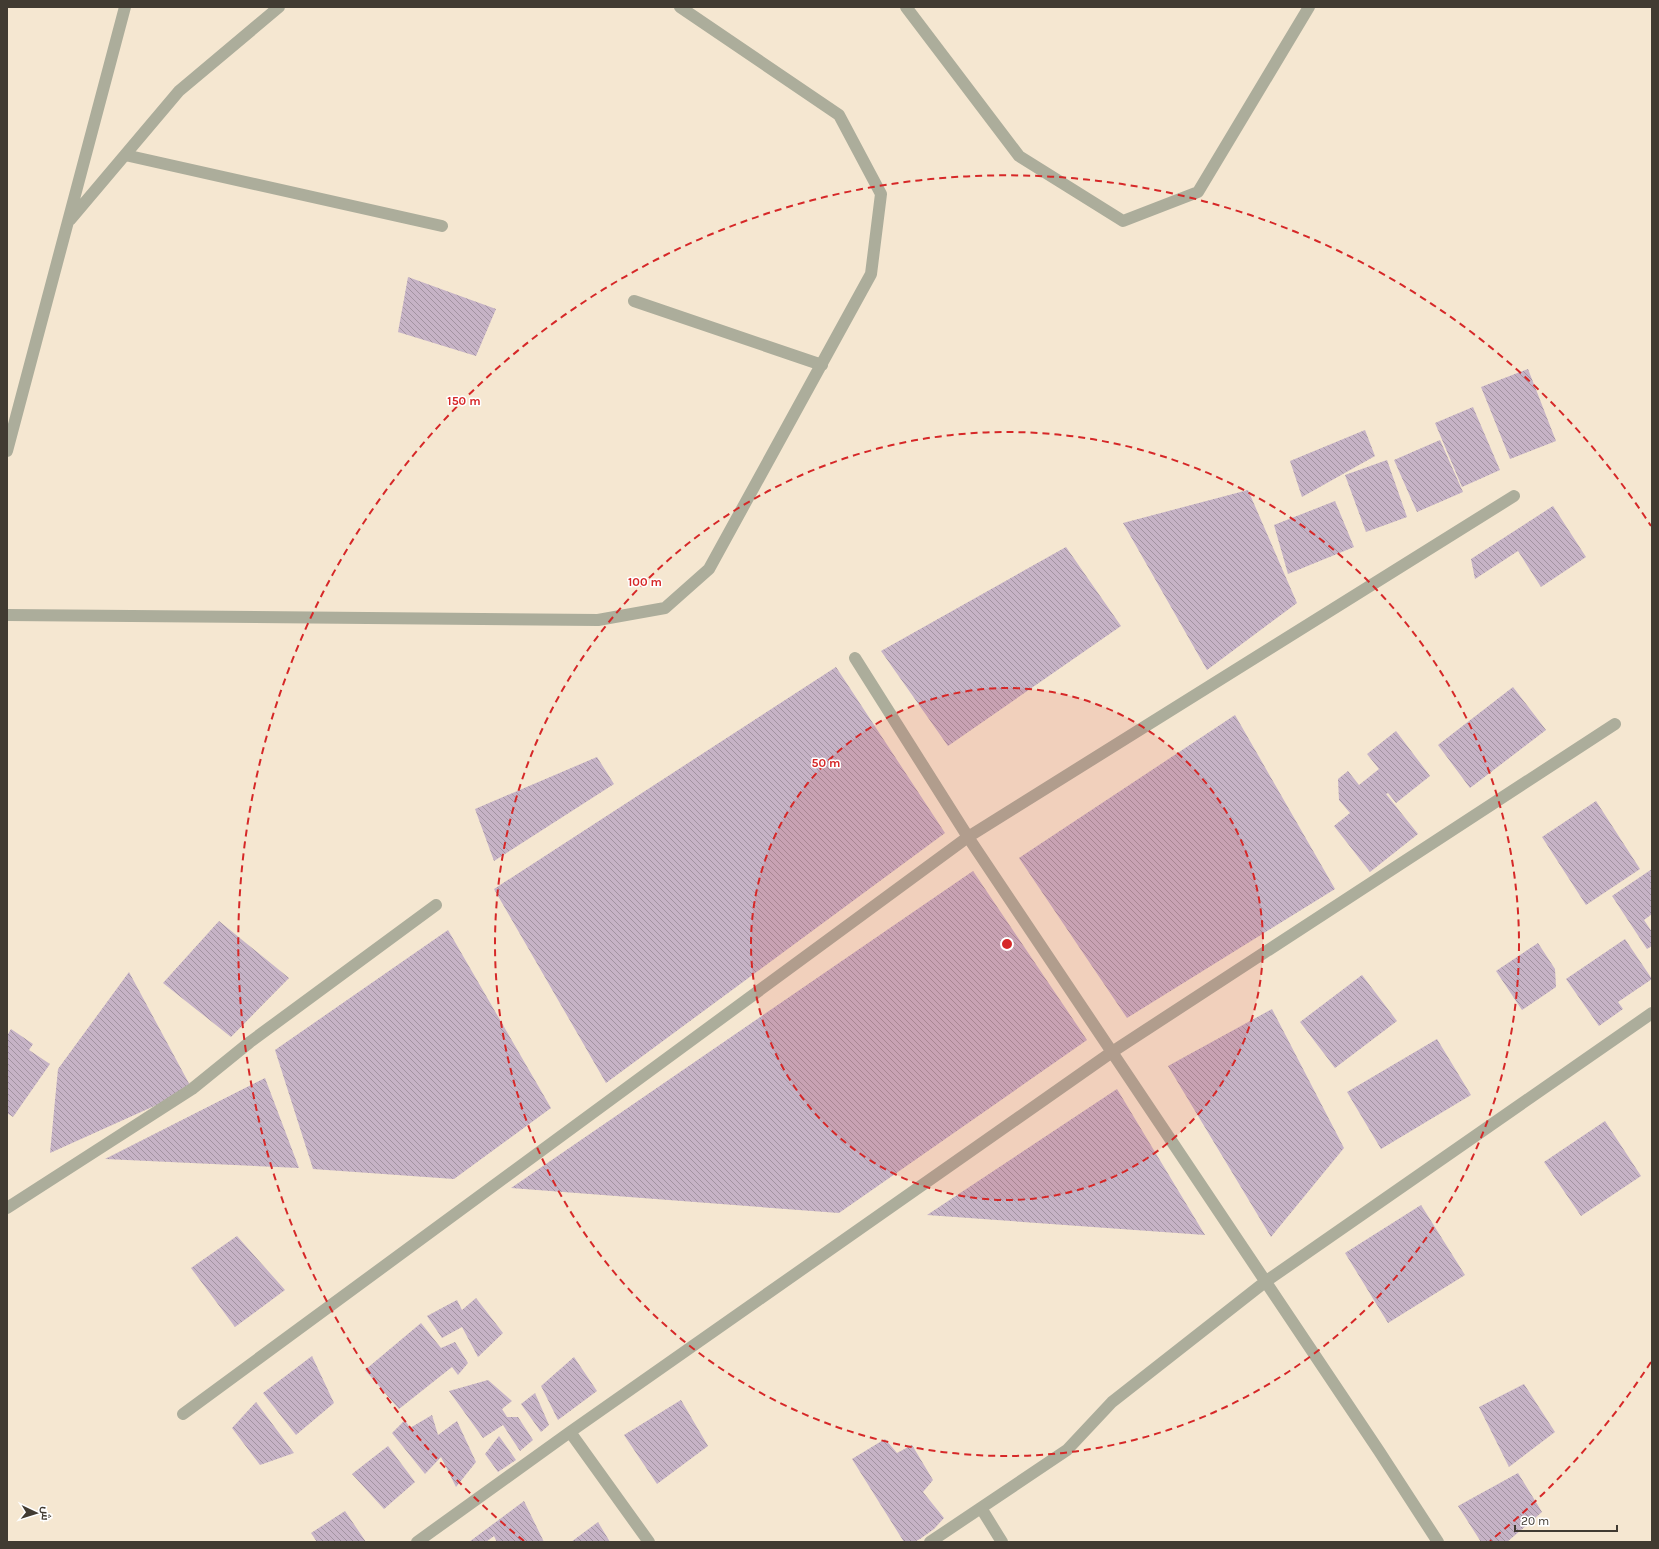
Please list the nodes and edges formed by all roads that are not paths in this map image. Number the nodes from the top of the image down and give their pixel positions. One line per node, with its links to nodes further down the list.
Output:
1 (125, 7): 7 (street)
2 (279, 7): 6 (street)
3 (680, 7): 10 (street)
4 (906, 7): 5 (street)
5 (1309, 7)
6 (125, 155): 7 (street); 8 (street)
7 (68, 222): 11 (street)
8 (442, 226)
9 (634, 301): 10 (street)
10 (822, 365): 13 (street)
11 (7, 450)
12 (1514, 496): 16 (street)
13 (7, 616)
14 (855, 658): 16 (street)
15 (1615, 724): 19 (street)
16 (968, 837): 19 (street); 22 (street)
17 (436, 905): 20 (street)
18 (1652, 1013): 21 (street)
19 (1112, 1052): 21 (street); 23 (street)
20 (7, 1208)
21 (1265, 1282): 24 (street); 29 (street)
22 (183, 1414)
23 (570, 1432): 25 (street); 26 (street)
24 (981, 1508): 27 (street); 28 (street)
25 (417, 1542)
26 (650, 1542)
27 (930, 1542)
28 (1002, 1542)
29 (1438, 1542)

